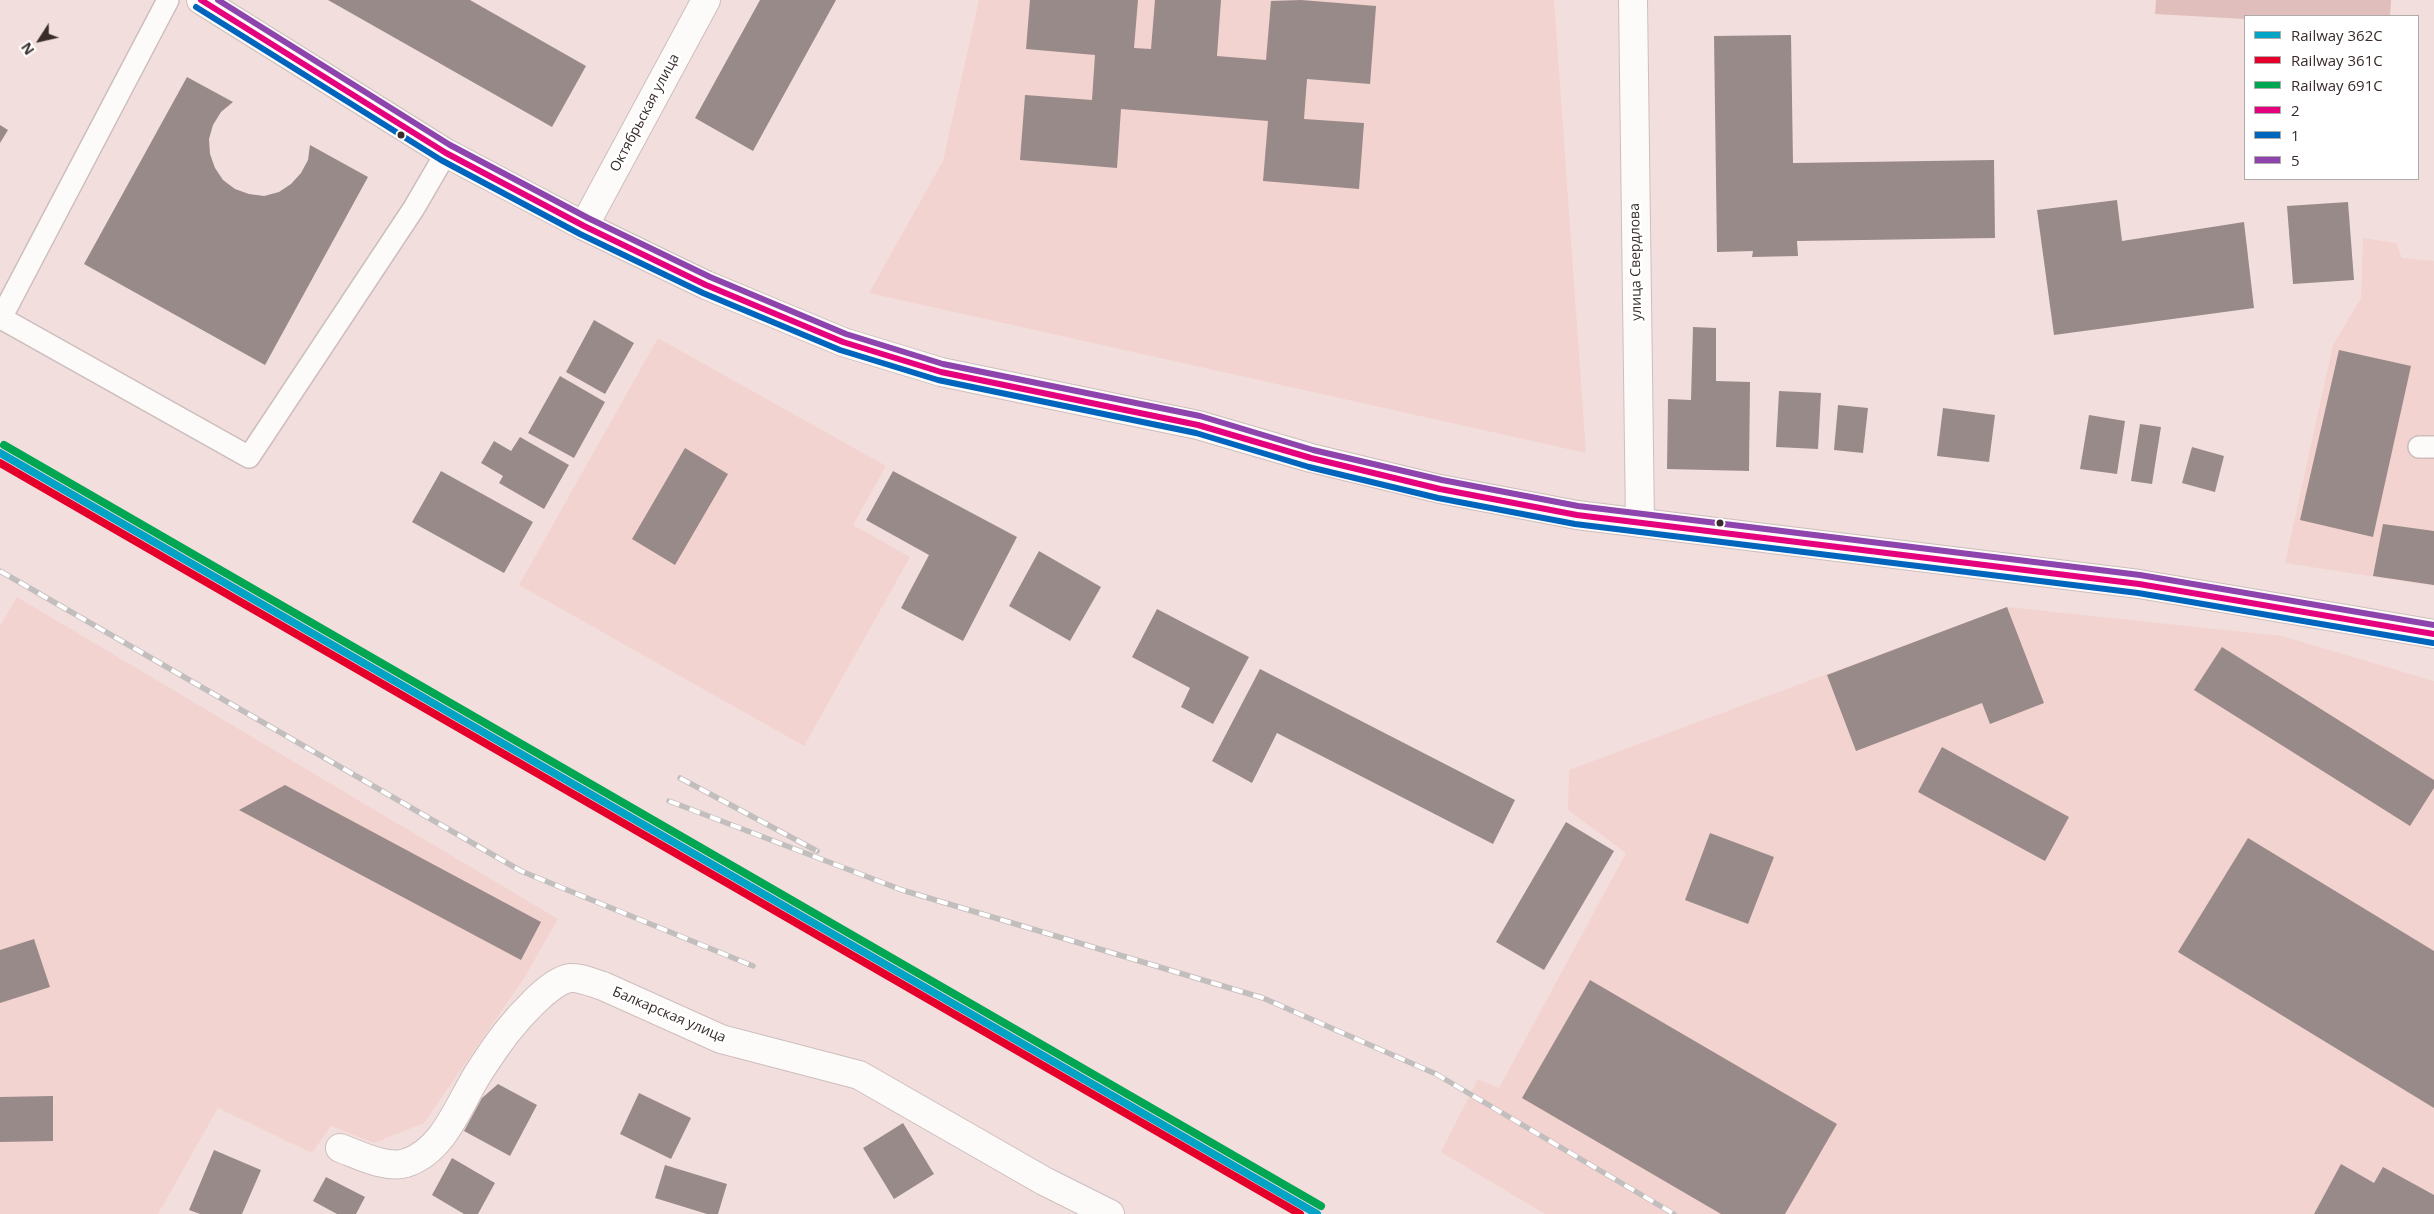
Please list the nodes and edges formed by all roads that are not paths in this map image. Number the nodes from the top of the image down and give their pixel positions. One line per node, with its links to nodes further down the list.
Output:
1 (168, 0): 5 (lane)
2 (201, 0): 5 (street)
3 (706, 0): 6 (street, Октябрьская улица)
4 (1632, 0): 7 (street, улица Свердлова)
5 (446, 153): 6 (street)
6 (584, 226): 7 (street)
7 (1640, 523): 8 (street)
8 (2434, 634)
9 (340, 1148): 10 (street, Балкарская улица)
10 (1110, 1214)

